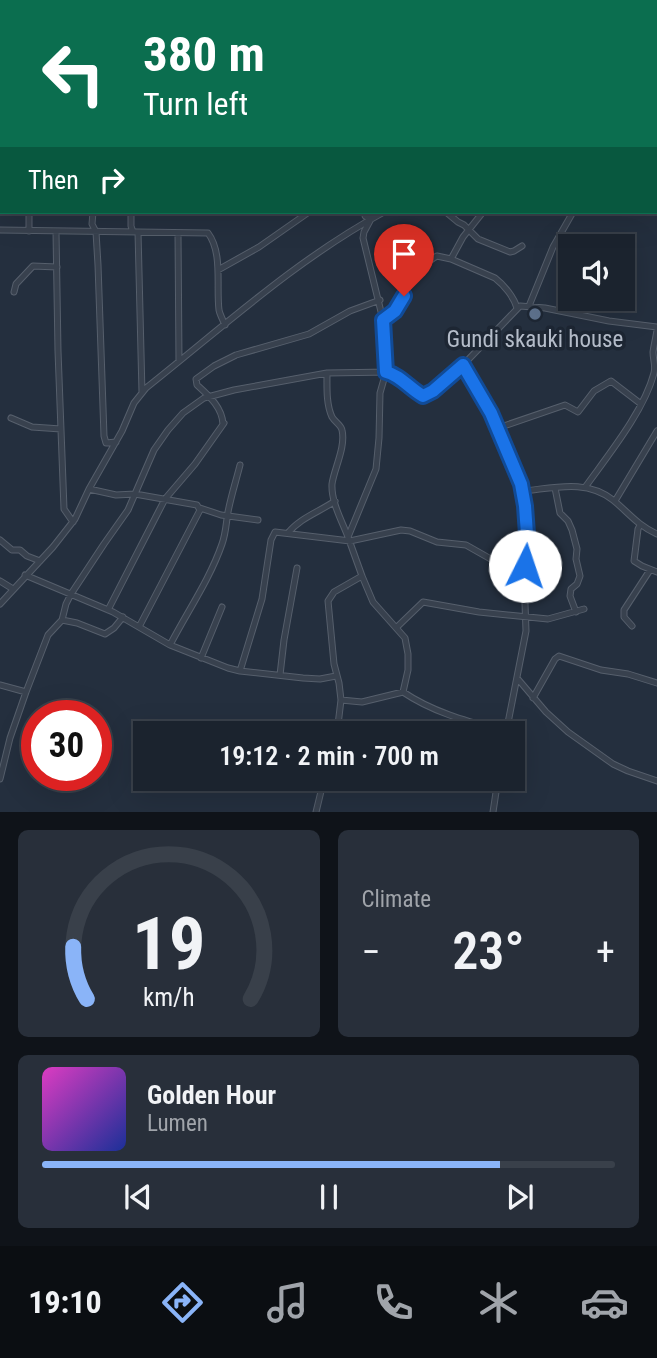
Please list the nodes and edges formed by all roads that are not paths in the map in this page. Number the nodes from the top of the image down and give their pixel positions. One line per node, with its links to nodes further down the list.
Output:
1 (29, 214): 13 (street)
2 (93, 214): 15 (street)
3 (131, 214): 16 (street)
4 (306, 214): 21 (street)
5 (365, 214): 10 (street)
6 (380, 214): 10 (street)
7 (449, 214): 11 (street)
8 (481, 214): 11 (street)
9 (572, 214): 24 (street)
10 (371, 219): 23 (street); 27 (street)
11 (469, 229): 18 (street); 19 (street)
12 (0, 230): 13 (street)
13 (29, 231): 14 (street)
14 (56, 232): 15 (street); 20 (street)
15 (96, 232): 16 (street); 41 (street)
16 (136, 232): 17 (street); 34 (street)
17 (178, 233): 21 (street); 29 (street)
18 (522, 246)
19 (451, 259): 25 (street); 26 (street)
20 (57, 267): 22 (street); 39 (street)
21 (218, 270): 27 (street)
22 (13, 292)
23 (380, 300): 26 (street); 35 (street)
24 (529, 306): 25 (street); 28 (street)
25 (517, 308): 31 (street)
26 (383, 320): 32 (street)
27 (225, 325): 29 (street)
28 (657, 329): 30 (street)
29 (180, 361): 34 (street)
30 (656, 361): 36 (street)
31 (463, 365): 32 (street); 38 (street)
32 (386, 372): 33 (street); 58 (street)
33 (327, 373): 35 (street); 49 (street)
34 (142, 393): 41 (street)
35 (210, 397): 47 (street); 48 (street)
36 (640, 404): 38 (street); 43 (street)
37 (11, 418): 39 (street)
38 (498, 428): 46 (street)
39 (61, 429): 54 (street)
40 (657, 431): 50 (street)
41 (116, 442): 45 (street)
42 (240, 465): 52 (street)
43 (586, 486): 44 (street); 50 (street)
44 (555, 488): 46 (street); 73 (street)
45 (89, 489): 47 (street); 54 (street)
46 (523, 491): 61 (street)
47 (135, 494): 48 (street); 68 (street)
48 (165, 499): 51 (street); 72 (street)
49 (335, 501): 56 (street); 58 (street)
50 (615, 501): 55 (street)
51 (200, 510): 52 (street); 78 (street)
52 (227, 516): 53 (street); 80 (street)
53 (258, 520)
54 (73, 522): 60 (street)
55 (640, 525): 57 (street); 63 (street)
56 (288, 533): 58 (street); 82 (street)
57 (657, 534)
58 (349, 539): 61 (street); 65 (street)
59 (0, 540): 60 (street)
60 (40, 561): 64 (street)
61 (525, 566): 74 (street)
62 (297, 568): 83 (street)
63 (654, 571): 77 (street)
64 (25, 575): 67 (street); 68 (street)
65 (362, 576): 79 (street); 84 (street)
66 (0, 581): 67 (street)
67 (13, 589): 69 (street)
68 (71, 594): 72 (street); 76 (street)
69 (0, 604)
70 (222, 607): 81 (street)
71 (584, 609): 73 (street)
72 (108, 610): 75 (street)
73 (576, 612): 74 (street)
74 (527, 616): 79 (street); 85 (street)
75 (123, 617): 76 (street); 78 (street)
76 (62, 620): 88 (street)
77 (632, 626)
78 (139, 627): 80 (street)
79 (397, 627): 89 (street)
80 (170, 645): 81 (street)
81 (201, 658): 82 (street)
82 (240, 671): 83 (street)
83 (280, 675): 84 (street)
84 (336, 676): 91 (street)
85 (517, 678): 90 (street); 94 (street)
86 (657, 683): 90 (street)
87 (0, 685): 88 (street)
88 (26, 692): 95 (street)
89 (403, 692): 91 (street); 93 (street)
90 (533, 698): 96 (street)
91 (341, 700): 92 (street)
92 (338, 721)
93 (466, 721)
94 (508, 721)
95 (0, 779)
96 (657, 781)
97 (321, 791): 99 (street)
98 (496, 791): 100 (street)
99 (316, 812)
100 (493, 812)

